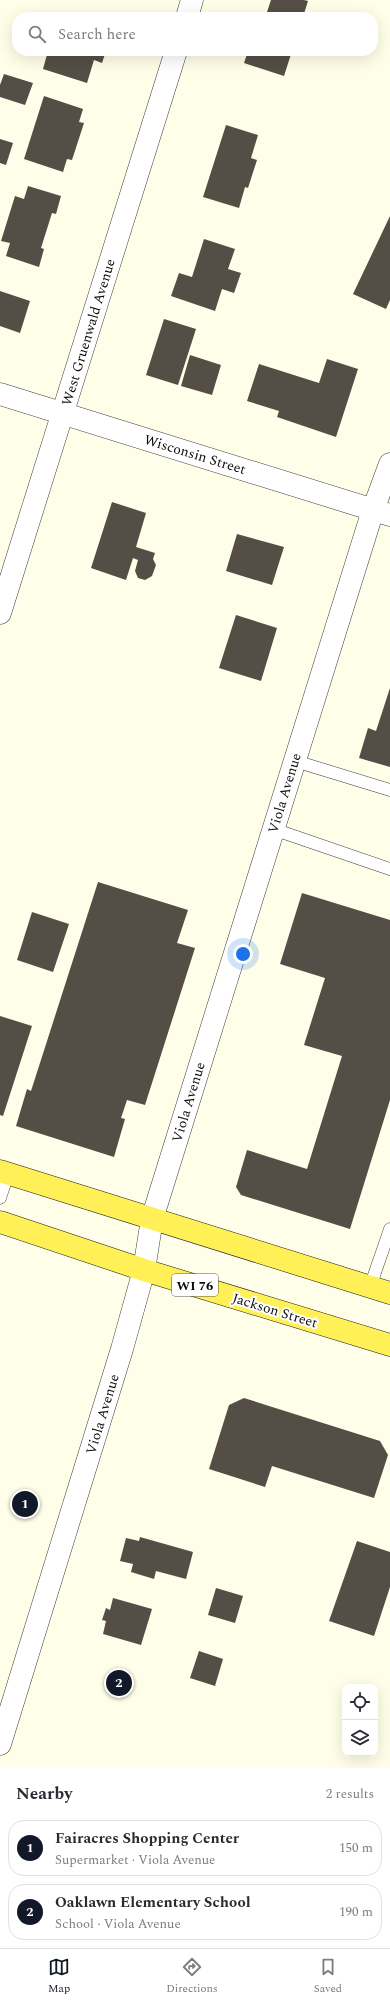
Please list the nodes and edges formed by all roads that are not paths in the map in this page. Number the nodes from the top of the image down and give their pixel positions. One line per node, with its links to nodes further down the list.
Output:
1 (192, 0): 2 (street)
2 (188, 12)
3 (174, 56): 5 (street, West Gruenwald Avenue)
4 (0, 394): 5 (street, Wisconsin Street)
5 (63, 413): 7 (street, Wisconsin Street); 8 (street, West Gruenwald Avenue)
6 (390, 464): 7 (street, Viola Avenue)
7 (381, 512): 9 (street, Viola Avenue)
8 (0, 613)
9 (295, 760): 10 (lane); 11 (street, Viola Avenue)
10 (390, 790)
11 (273, 829): 12 (lane); 15 (street, Viola Avenue)
12 (390, 869)
13 (4, 1173): 14 (lane); 15 (main road)
14 (0, 1198)
15 (152, 1219): 18 (street, Viola Avenue); 19 (main road)
16 (0, 1222): 18 (main road, Jackson Street / WI 76)
17 (390, 1229): 19 (lane)
18 (144, 1270): 21 (main road, Jackson Street / WI 76); 22 (street, Viola Avenue)
19 (370, 1287): 20 (main road)
20 (390, 1294)
21 (390, 1345)
22 (0, 1744)

